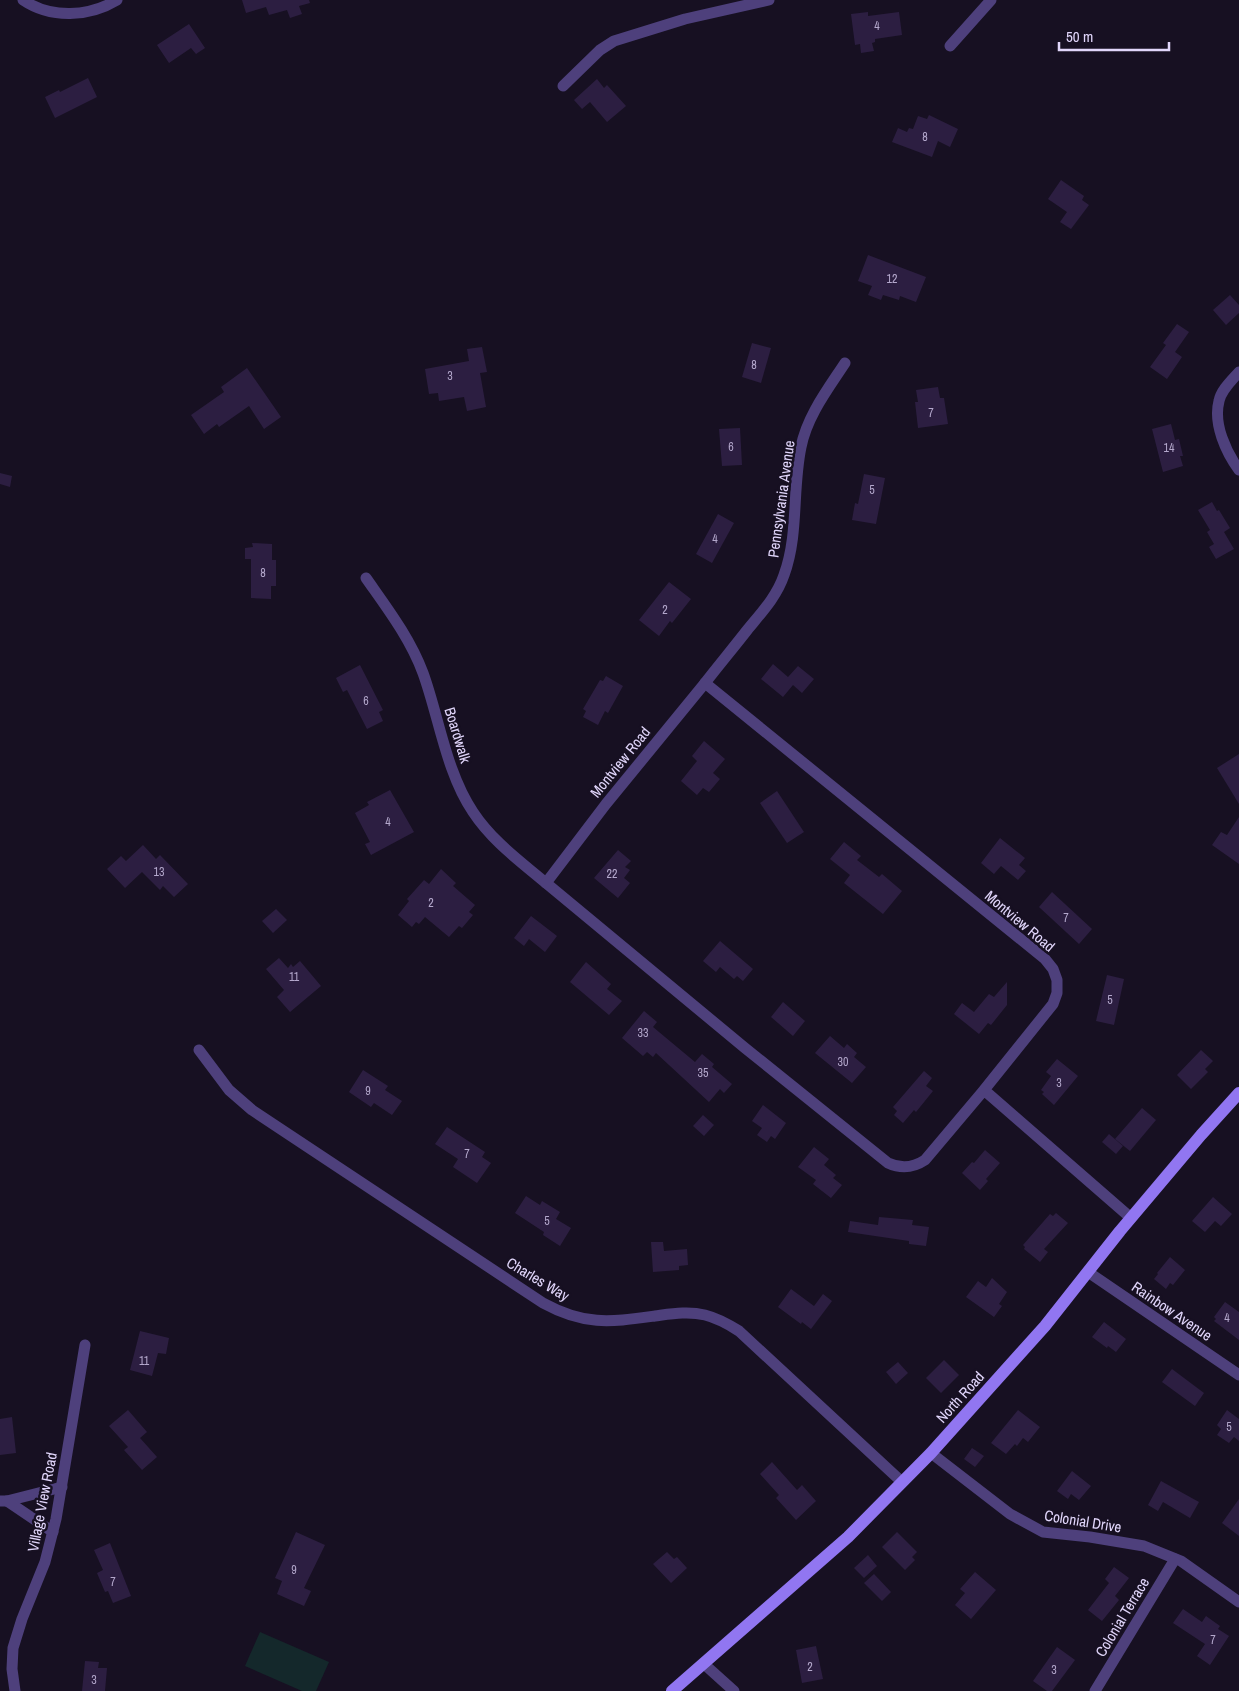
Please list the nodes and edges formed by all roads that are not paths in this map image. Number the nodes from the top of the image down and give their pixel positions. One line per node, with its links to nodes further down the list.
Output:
1 (23, 0): 2 (street)
2 (118, 0)
3 (769, 0): 6 (street)
4 (991, 0): 5 (street)
5 (950, 46)
6 (563, 86)
7 (845, 363): 11 (street, Pennsylvania Avenue)
8 (1239, 372): 9 (street)
9 (1239, 470)
10 (366, 578): 12 (street, Boardwalk)
11 (705, 683): 12 (street, Montview Road); 14 (street, Montview Road)
12 (546, 883): 14 (street, Montview Road)
13 (199, 1050): 21 (street, Charles Way)
14 (984, 1090): 16 (street)
15 (1239, 1093): 16 (main road, North Road)
16 (1131, 1218): 17 (main road, North Road)
17 (1088, 1272): 19 (street, Rainbow Avenue); 20 (main road, North Road)
18 (85, 1345): 22 (street, Village View Road)
19 (1239, 1375)
20 (931, 1452): 21 (main road, North Road); 25 (street, Colonial Drive)
21 (902, 1482): 27 (main road, North Road)
22 (62, 1487): 23 (street); 24 (street, Village View Road)
23 (4, 1501): 24 (street)
24 (53, 1532): 28 (street, Village View Road)
25 (1175, 1559): 26 (street, Colonial Drive); 31 (street, Colonial Terrace)
26 (1239, 1602)
27 (704, 1664): 29 (main road, North Road); 30 (street)
28 (15, 1691)
29 (672, 1691)
30 (734, 1691)
31 (1095, 1691)

